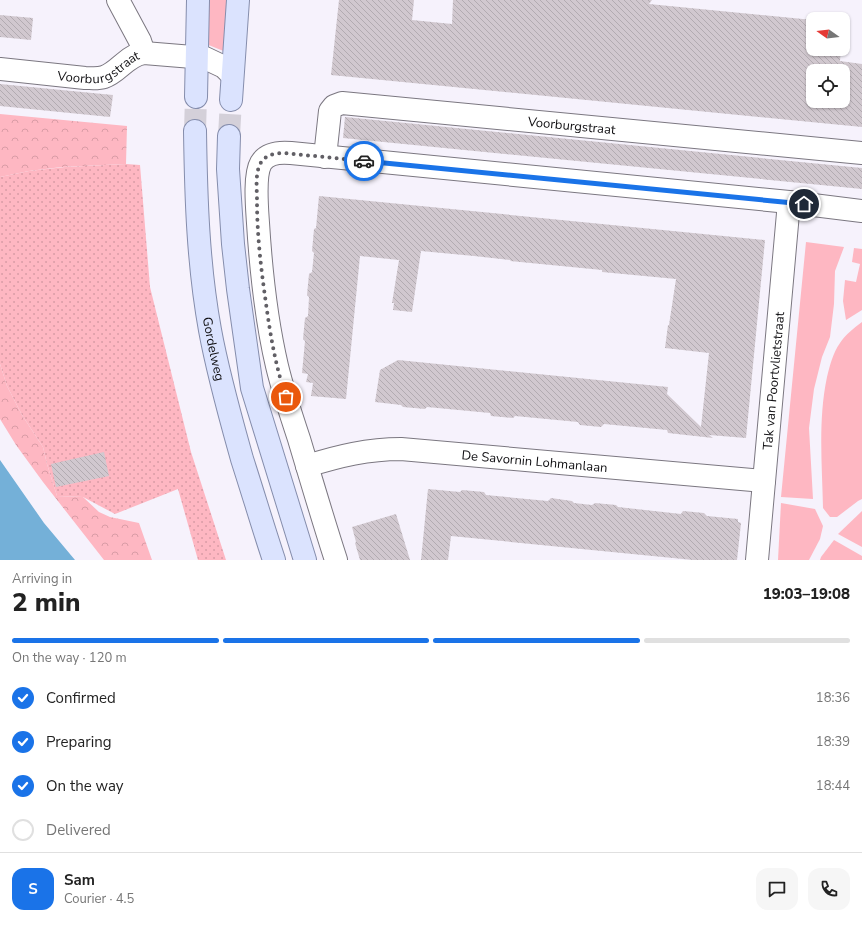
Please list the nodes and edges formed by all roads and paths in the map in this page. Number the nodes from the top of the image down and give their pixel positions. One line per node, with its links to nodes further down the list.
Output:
1 (118, 0): 4 (street)
2 (198, 0): 5 (main road)
3 (238, 0): 7 (main road)
4 (144, 53): 5 (street, Voorburgstraat); 6 (street, Voorburgstraat)
5 (196, 57): 7 (street, Voorburgstraat); 8 (main road)
6 (0, 69)
7 (232, 75): 9 (main road)
8 (196, 97)
9 (231, 100)
10 (195, 131): 18 (main road, Gordelweg)
11 (229, 136): 19 (main road)
12 (862, 153): 13 (street, Voorburgstraat)
13 (325, 157): 14 (street); 16 (street)
14 (790, 202): 15 (street); 17 (street, Tak van Poortvlietstraat)
15 (862, 211)
16 (307, 466): 17 (street, De Savornin Lohmanlaan); 20 (street)
17 (764, 481): 21 (street, Tak van Poortvlietstraat)
18 (274, 560)
19 (305, 560)
20 (336, 560)
21 (757, 560)

